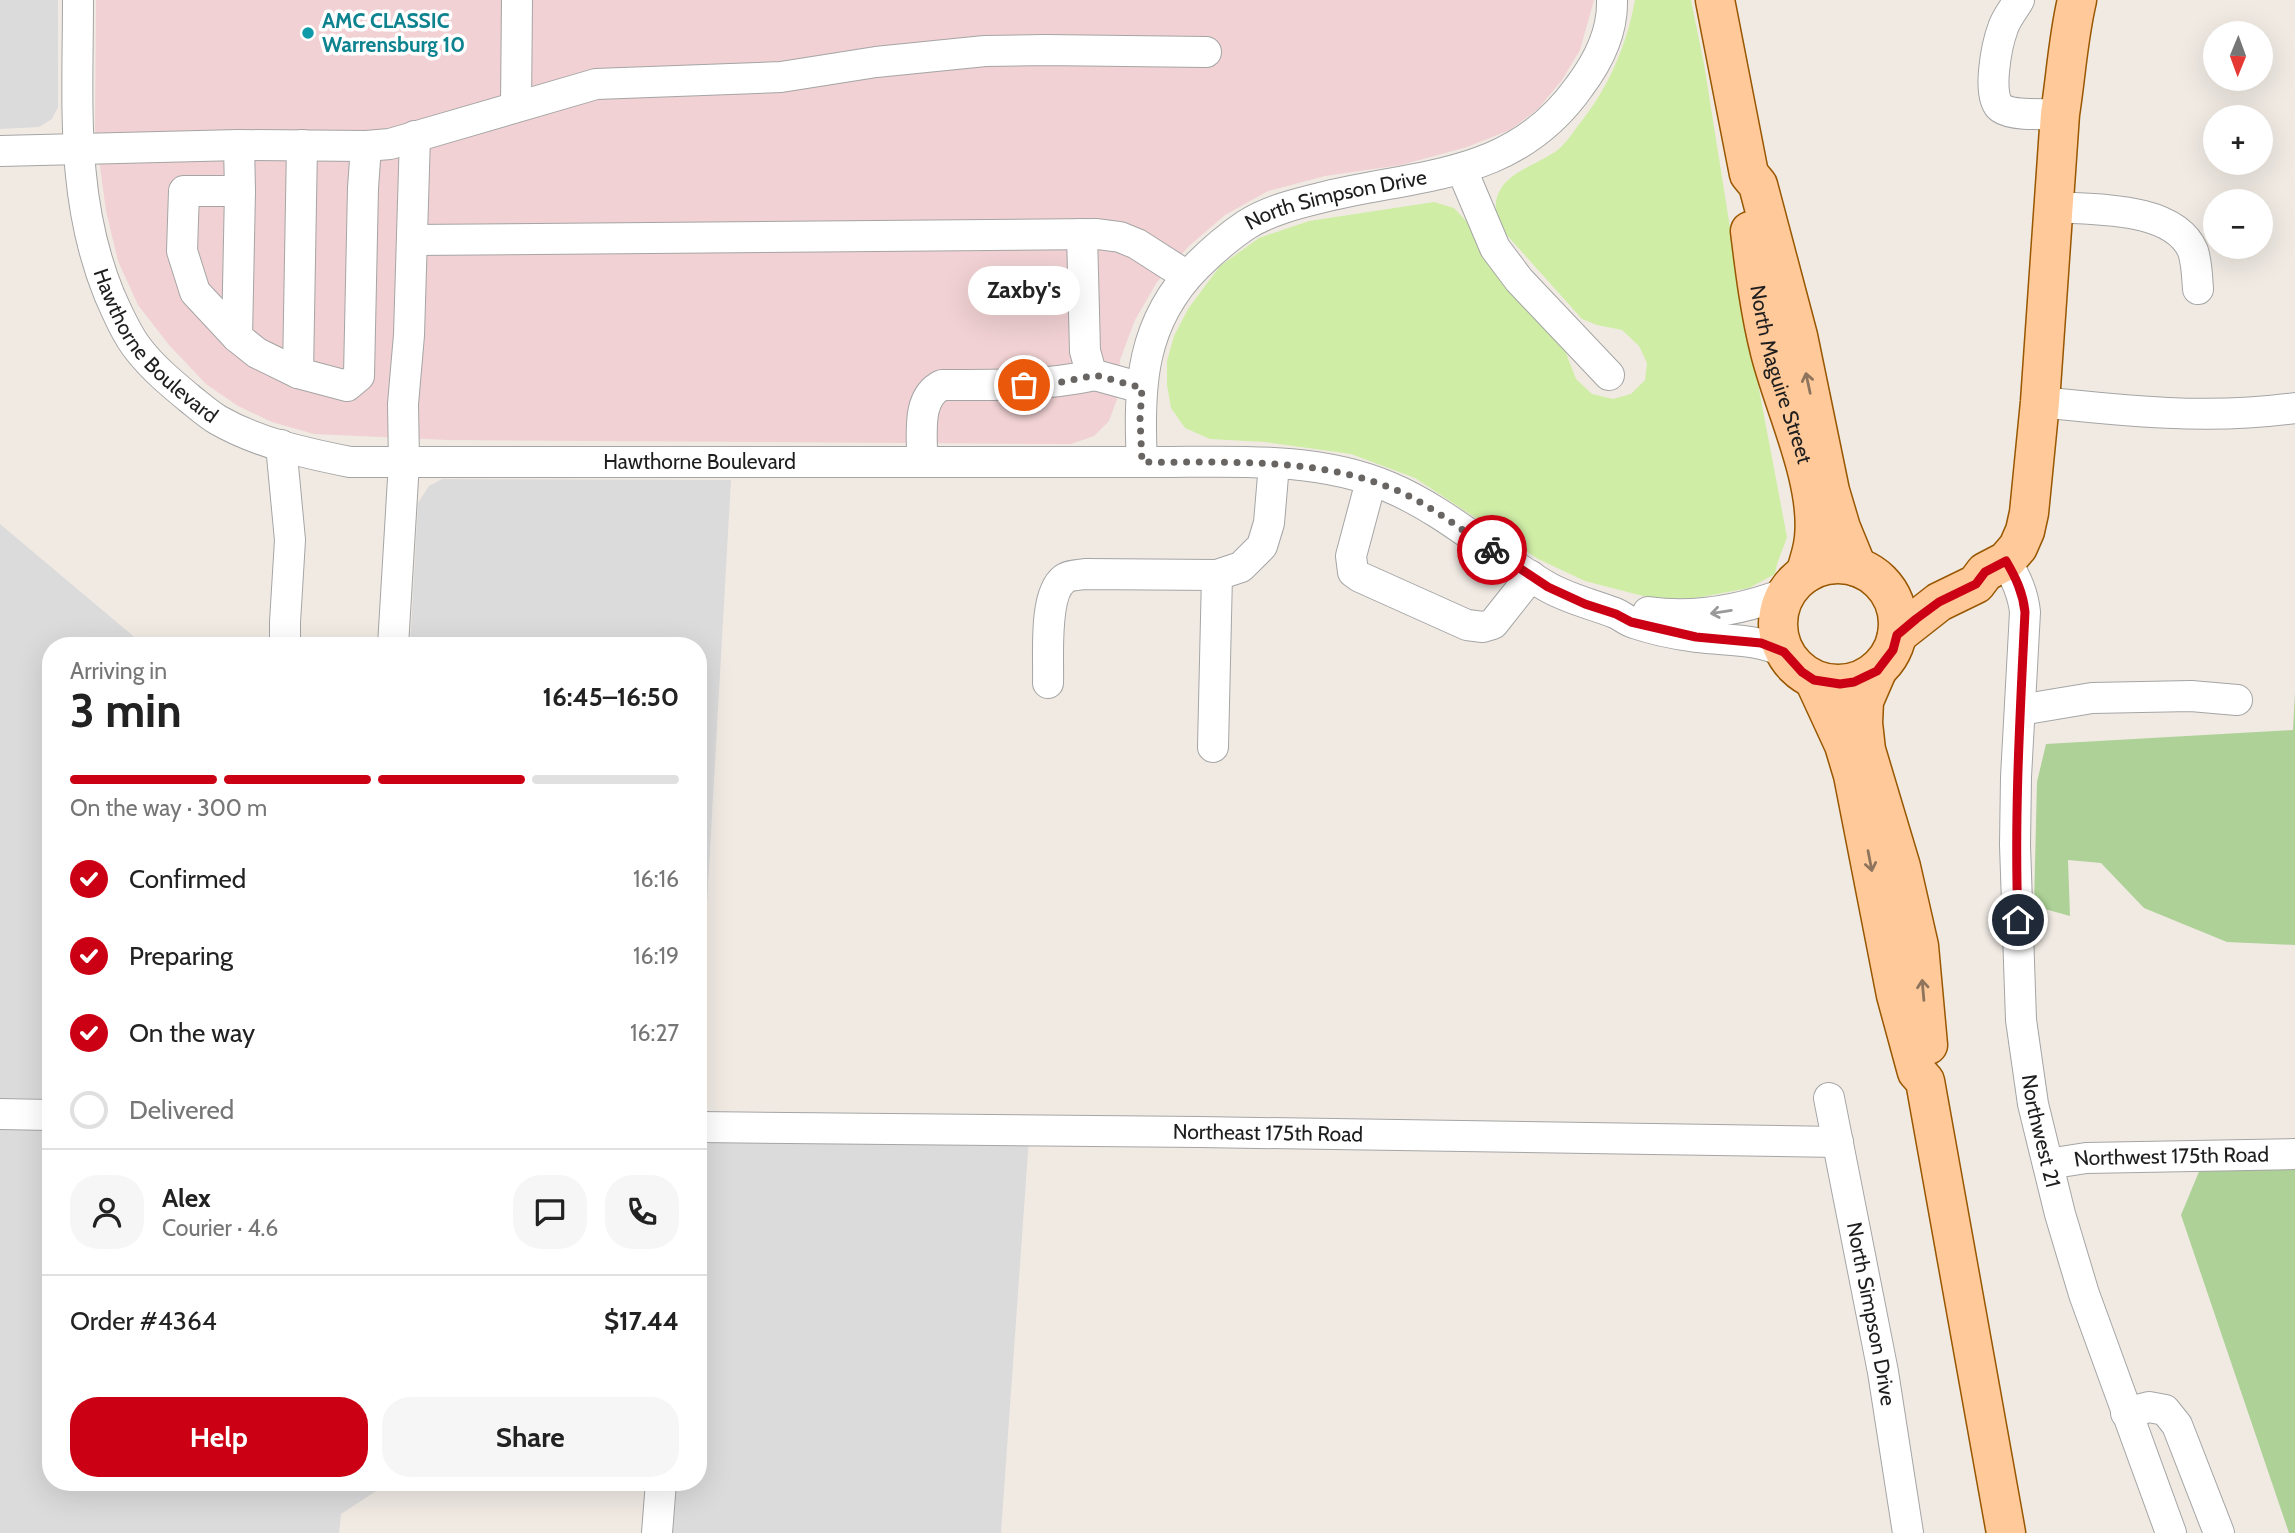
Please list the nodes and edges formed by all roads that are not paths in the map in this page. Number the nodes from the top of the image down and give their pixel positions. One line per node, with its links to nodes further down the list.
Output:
1 (78, 0): 14 (street, Hawthorne Boulevard)
2 (517, 0): 8 (street)
3 (1612, 0): 16 (street, North Simpson Drive)
4 (1715, 0): 17 (main road, North Maguire Street)
5 (2019, 0): 9 (street)
6 (2077, 0): 9 (main road)
7 (1206, 52): 8 (street)
8 (516, 106): 10 (street)
9 (2060, 114): 19 (main road)
10 (415, 136): 13 (street); 21 (street)
11 (239, 145): 12 (street); 14 (street); 18 (street)
12 (302, 145): 13 (street); 25 (street)
13 (366, 146): 25 (street)
14 (78, 149): 15 (street); 31 (street, Hawthorne Boulevard)
15 (0, 151)
16 (1462, 170): 22 (street, North Simpson Drive); 27 (street)
17 (1749, 174): 38 (main road, North Maguire Street, one-way to 17); 41 (main road, North Maguire Street)
18 (240, 191): 24 (street); 24 (street)
19 (2054, 207): 23 (street); 29 (main road)
20 (1082, 234): 21 (street); 22 (street); 26 (street)
21 (413, 240): 32 (street)
22 (1187, 276): 28 (street, North Simpson Drive)
23 (2198, 289)
24 (237, 337): 25 (street)
25 (298, 373)
26 (1095, 375): 28 (street); 33 (street)
27 (1609, 375)
28 (1142, 388): 34 (street, North Simpson Drive)
29 (2040, 402): 30 (street); 37 (main road)
30 (2295, 408)
31 (281, 445): 32 (street, Hawthorne Boulevard); 44 (street)
32 (404, 462): 33 (street, Hawthorne Boulevard); 45 (street)
33 (922, 462): 34 (street, Hawthorne Boulevard)
34 (1142, 462): 35 (street, Hawthorne Boulevard)
35 (1274, 464): 36 (street, Hawthorne Boulevard); 39 (street)
36 (1371, 481): 40 (street, Hawthorne Boulevard); 40 (street)
37 (1996, 567): 38 (main road); 43 (main road); 51 (street, Northwest 21)
38 (1869, 574): 41 (main road); 43 (main road)
39 (1217, 575): 49 (street); 52 (street)
40 (1531, 576): 42 (street, Hawthorne Boulevard)
41 (1796, 583): 42 (street, Hawthorne Boulevard, one-way to 42); 46 (main road)
42 (1616, 614): 46 (street, Hawthorne Boulevard)
43 (1897, 635): 47 (main road)
44 (285, 637)
45 (394, 637)
46 (1784, 652): 48 (main road)
47 (1877, 671): 48 (main road); 53 (main road, one-way to 47)
48 (1814, 680): 53 (main road, one-way to 53)
49 (1048, 683)
50 (2237, 700): 51 (street)
51 (2020, 710): 60 (street, Northwest 21)
52 (1213, 747)
53 (1925, 1081): 65 (main road)
54 (1829, 1098): 58 (street, North Simpson Drive)
55 (0, 1114): 56 (street)
56 (42, 1115)
57 (707, 1127): 58 (street, Northeast 175th Road)
58 (1838, 1142): 64 (street, North Simpson Drive)
59 (2295, 1154): 60 (street, Northwest 175th Road)
60 (2048, 1164): 61 (street, Northwest 21)
61 (2126, 1413): 66 (street, Northwest 21); 67 (street)
62 (661, 1491): 63 (street)
63 (657, 1533)
64 (1908, 1533)
65 (2006, 1533)
66 (2171, 1533)
67 (2219, 1533)

